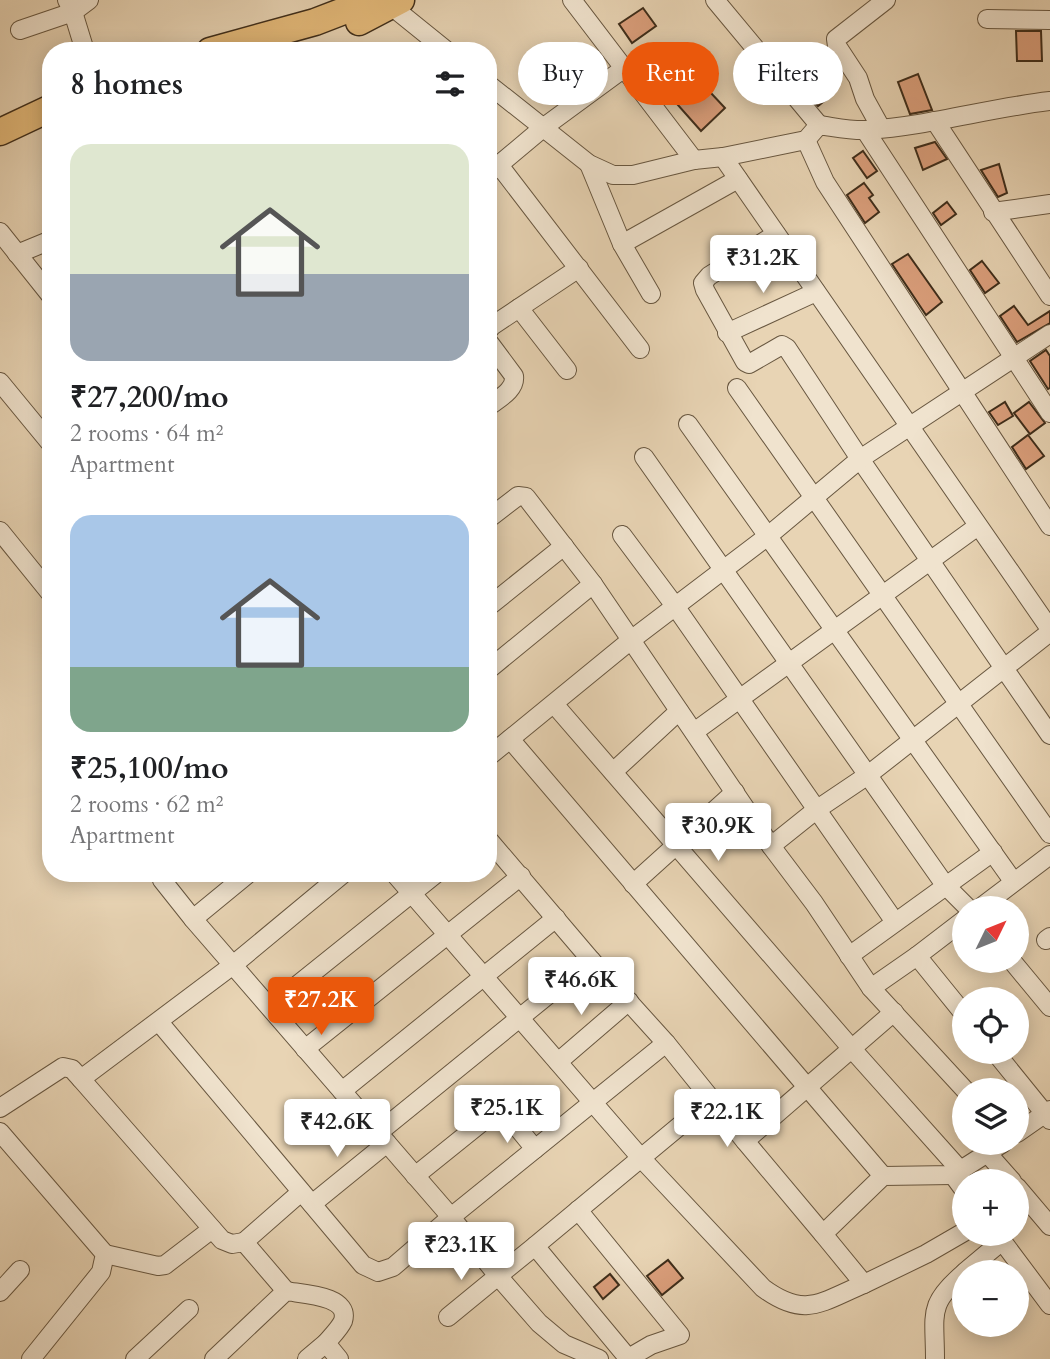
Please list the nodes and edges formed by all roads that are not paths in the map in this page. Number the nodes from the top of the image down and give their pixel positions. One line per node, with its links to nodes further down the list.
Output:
1 (89, 0): 6 (street)
2 (572, 0): 14 (street)
3 (715, 0): 21 (street)
4 (886, 0): 24 (street)
5 (376, 2): 11 (highway); 12 (highway); 13 (street)
6 (70, 6): 9 (street); 10 (street)
7 (987, 19): 8 (street)
8 (1050, 20)
9 (20, 30)
10 (82, 42)
11 (243, 42)
12 (296, 42)
13 (434, 42)
14 (622, 68)
15 (622, 70): 22 (street)
16 (497, 91): 22 (street)
17 (1050, 101): 20 (street)
18 (651, 105): 29 (street)
19 (42, 112): 25 (highway)
20 (935, 121): 24 (street); 35 (street)
21 (818, 125): 24 (street); 26 (street)
22 (544, 127): 30 (street); 31 (street)
23 (42, 129): 27 (highway)
24 (873, 129): 52 (street)
25 (0, 132)
26 (806, 140): 28 (street); 56 (street)
27 (0, 147)
28 (723, 157): 29 (street); 33 (street)
29 (694, 160): 30 (street)
30 (589, 164): 39 (street)
31 (497, 166)
32 (497, 172): 41 (street)
33 (737, 179): 37 (street); 39 (street)
34 (1050, 204): 35 (street)
35 (993, 212): 45 (street)
36 (0, 232): 40 (street)
37 (776, 234): 43 (street); 48 (street)
38 (42, 244): 40 (street)
39 (622, 244): 44 (street)
40 (18, 254): 42 (street)
41 (579, 268): 46 (street); 50 (street)
42 (42, 285)
43 (816, 292): 48 (street); 60 (street)
44 (651, 294)
45 (1050, 296)
46 (519, 308): 47 (street); 53 (street)
47 (497, 324)
48 (727, 332): 63 (street)
49 (1050, 334): 52 (street)
50 (640, 349)
51 (497, 353): 57 (street)
52 (1013, 357): 56 (street); 58 (street)
53 (567, 370)
54 (0, 382): 61 (street)
55 (737, 388): 64 (street)
56 (962, 393): 60 (street); 67 (street)
57 (497, 399)
58 (1050, 413)
59 (688, 424): 70 (street)
60 (910, 427): 63 (street); 66 (street)
61 (42, 433)
62 (644, 457): 73 (street)
63 (860, 459): 64 (street); 72 (street)
64 (812, 499): 70 (street); 76 (street)
65 (497, 512): 71 (street)
66 (978, 526): 72 (street); 80 (street)
67 (1050, 526)
68 (0, 531): 74 (street)
69 (622, 535): 78 (street)
70 (768, 536): 73 (street); 79 (street)
71 (564, 546): 75 (street); 77 (street)
72 (930, 561): 76 (street); 84 (street)
73 (723, 569): 78 (street); 83 (street)
74 (42, 583)
75 (593, 584): 81 (street); 82 (street)
76 (882, 595): 79 (street); 87 (street)
77 (497, 600)
78 (676, 606): 81 (street); 85 (street)
79 (834, 630): 83 (street); 91 (street)
80 (1050, 631): 84 (street)
81 (631, 640): 86 (street); 88 (street)
82 (497, 663)
83 (789, 663): 85 (street); 95 (street)
84 (1004, 668): 87 (street); 90 (street)
85 (741, 699): 89 (street); 97 (street)
86 (554, 704): 92 (street); 94 (street)
87 (958, 704): 91 (street); 98 (street)
88 (679, 711): 89 (street); 94 (street)
89 (694, 732): 96 (street)
90 (1050, 735)
91 (913, 740): 95 (street); 102 (street)
92 (497, 745)
93 (497, 747): 111 (street)
94 (612, 772): 99 (street)
95 (868, 775): 97 (street); 112 (street)
96 (735, 792): 99 (street); 100 (street)
97 (816, 810): 100 (street); 118 (street)
98 (1050, 834)
99 (676, 844): 111 (street); 137 (street)
100 (771, 846): 121 (street)
101 (497, 849): 104 (street)
102 (993, 852): 105 (street); 112 (street)
103 (1050, 855): 105 (street)
104 (521, 876): 116 (street); 120 (street)
105 (1013, 881): 115 (street)
106 (164, 882): 117 (street)
107 (238, 882): 117 (street)
108 (333, 882): 124 (street)
109 (402, 882): 113 (street)
110 (426, 882): 113 (street)
111 (633, 884): 142 (street)
112 (945, 885): 114 (street); 118 (street)
113 (412, 893): 120 (street); 130 (street)
114 (956, 896)
115 (995, 896)
116 (556, 918): 123 (street); 126 (street)
117 (193, 919): 124 (street)
118 (895, 922): 121 (street)
119 (952, 929): 122 (street)
120 (446, 936): 126 (street); 136 (street)
121 (849, 956): 127 (street)
122 (917, 956): 127 (street); 128 (street)
123 (591, 960): 129 (street); 133 (street)
124 (233, 965): 130 (street); 134 (street)
125 (1022, 973): 131 (street)
126 (483, 977): 133 (street); 143 (street)
127 (871, 988): 132 (street)
128 (952, 999)
129 (629, 1001): 135 (street); 138 (street)
130 (270, 1007): 136 (street)
131 (1050, 1007)
132 (894, 1012): 137 (street); 140 (street)
133 (519, 1020): 138 (street); 150 (street)
134 (159, 1022): 141 (street); 160 (street)
135 (666, 1043): 144 (street); 145 (street)
136 (306, 1049): 143 (street)
137 (852, 1049): 142 (street); 155 (street)
138 (558, 1062): 145 (street)
139 (1005, 1064): 147 (street)
140 (954, 1078)
141 (81, 1079): 146 (street); 165 (street)
142 (807, 1087): 151 (street); 159 (street)
143 (342, 1091): 150 (street)
144 (712, 1099): 151 (street); 154 (street)
145 (593, 1104): 152 (street); 154 (street)
146 (0, 1108)
147 (1048, 1114): 148 (street)
148 (1029, 1126)
149 (0, 1132): 172 (street)
150 (382, 1138): 158 (street); 160 (street)
151 (745, 1140): 166 (street)
152 (535, 1149): 158 (street); 163 (street)
153 (984, 1155): 156 (street)
154 (641, 1158): 162 (street); 176 (street)
155 (954, 1169)
156 (963, 1169)
157 (952, 1173): 159 (street)
158 (415, 1176): 163 (street)
159 (883, 1176): 166 (street)
160 (307, 1198): 163 (street); 168 (street)
161 (1029, 1201): 164 (street)
162 (578, 1210): 169 (street); 190 (street)
163 (451, 1217): 175 (street)
164 (1050, 1226)
165 (212, 1230): 168 (street); 172 (street)
166 (823, 1234): 176 (street)
167 (952, 1239): 176 (street)
168 (244, 1242): 178 (street)
169 (535, 1246): 175 (street); 190 (street)
170 (990, 1246): 173 (street)
171 (1006, 1246): 180 (street)
172 (104, 1254): 185 (street)
173 (977, 1260)
174 (20, 1270): 179 (street)
175 (498, 1276): 182 (street); 189 (street)
176 (864, 1284)
177 (952, 1284): 191 (street)
178 (286, 1291): 183 (street); 186 (street)
179 (0, 1292)
180 (1050, 1305)
181 (189, 1309): 184 (street)
182 (448, 1317)
183 (326, 1343): 187 (street); 188 (street)
184 (138, 1358)
185 (31, 1359)
186 (214, 1359)
187 (307, 1359)
188 (339, 1359)
189 (599, 1359)
190 (628, 1359)
191 (935, 1359)

